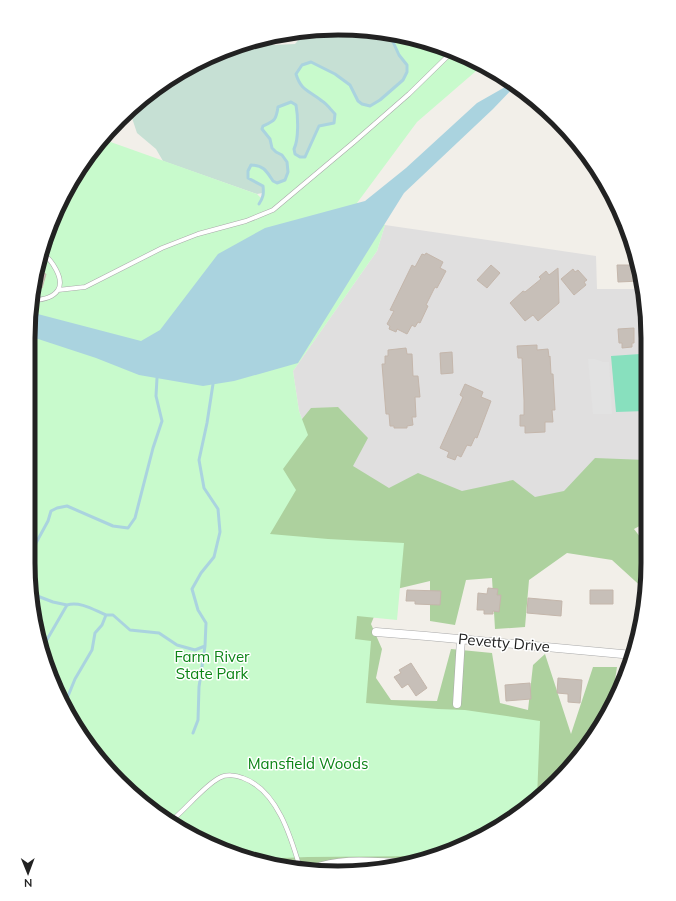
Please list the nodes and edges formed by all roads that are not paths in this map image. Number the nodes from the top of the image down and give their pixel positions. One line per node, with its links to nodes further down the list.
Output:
1 (448, 56): 3 (lane)
2 (46, 257): 3 (lane)
3 (58, 290): 4 (lane)
4 (38, 299)
5 (376, 632): 6 (street, Pevetty Drive)
6 (461, 639): 7 (street, Pevetty Drive); 8 (street)
7 (627, 654)
8 (457, 704)
9 (175, 818): 10 (lane)
10 (298, 863)
11 (381, 863): 12 (street)
12 (323, 865)

